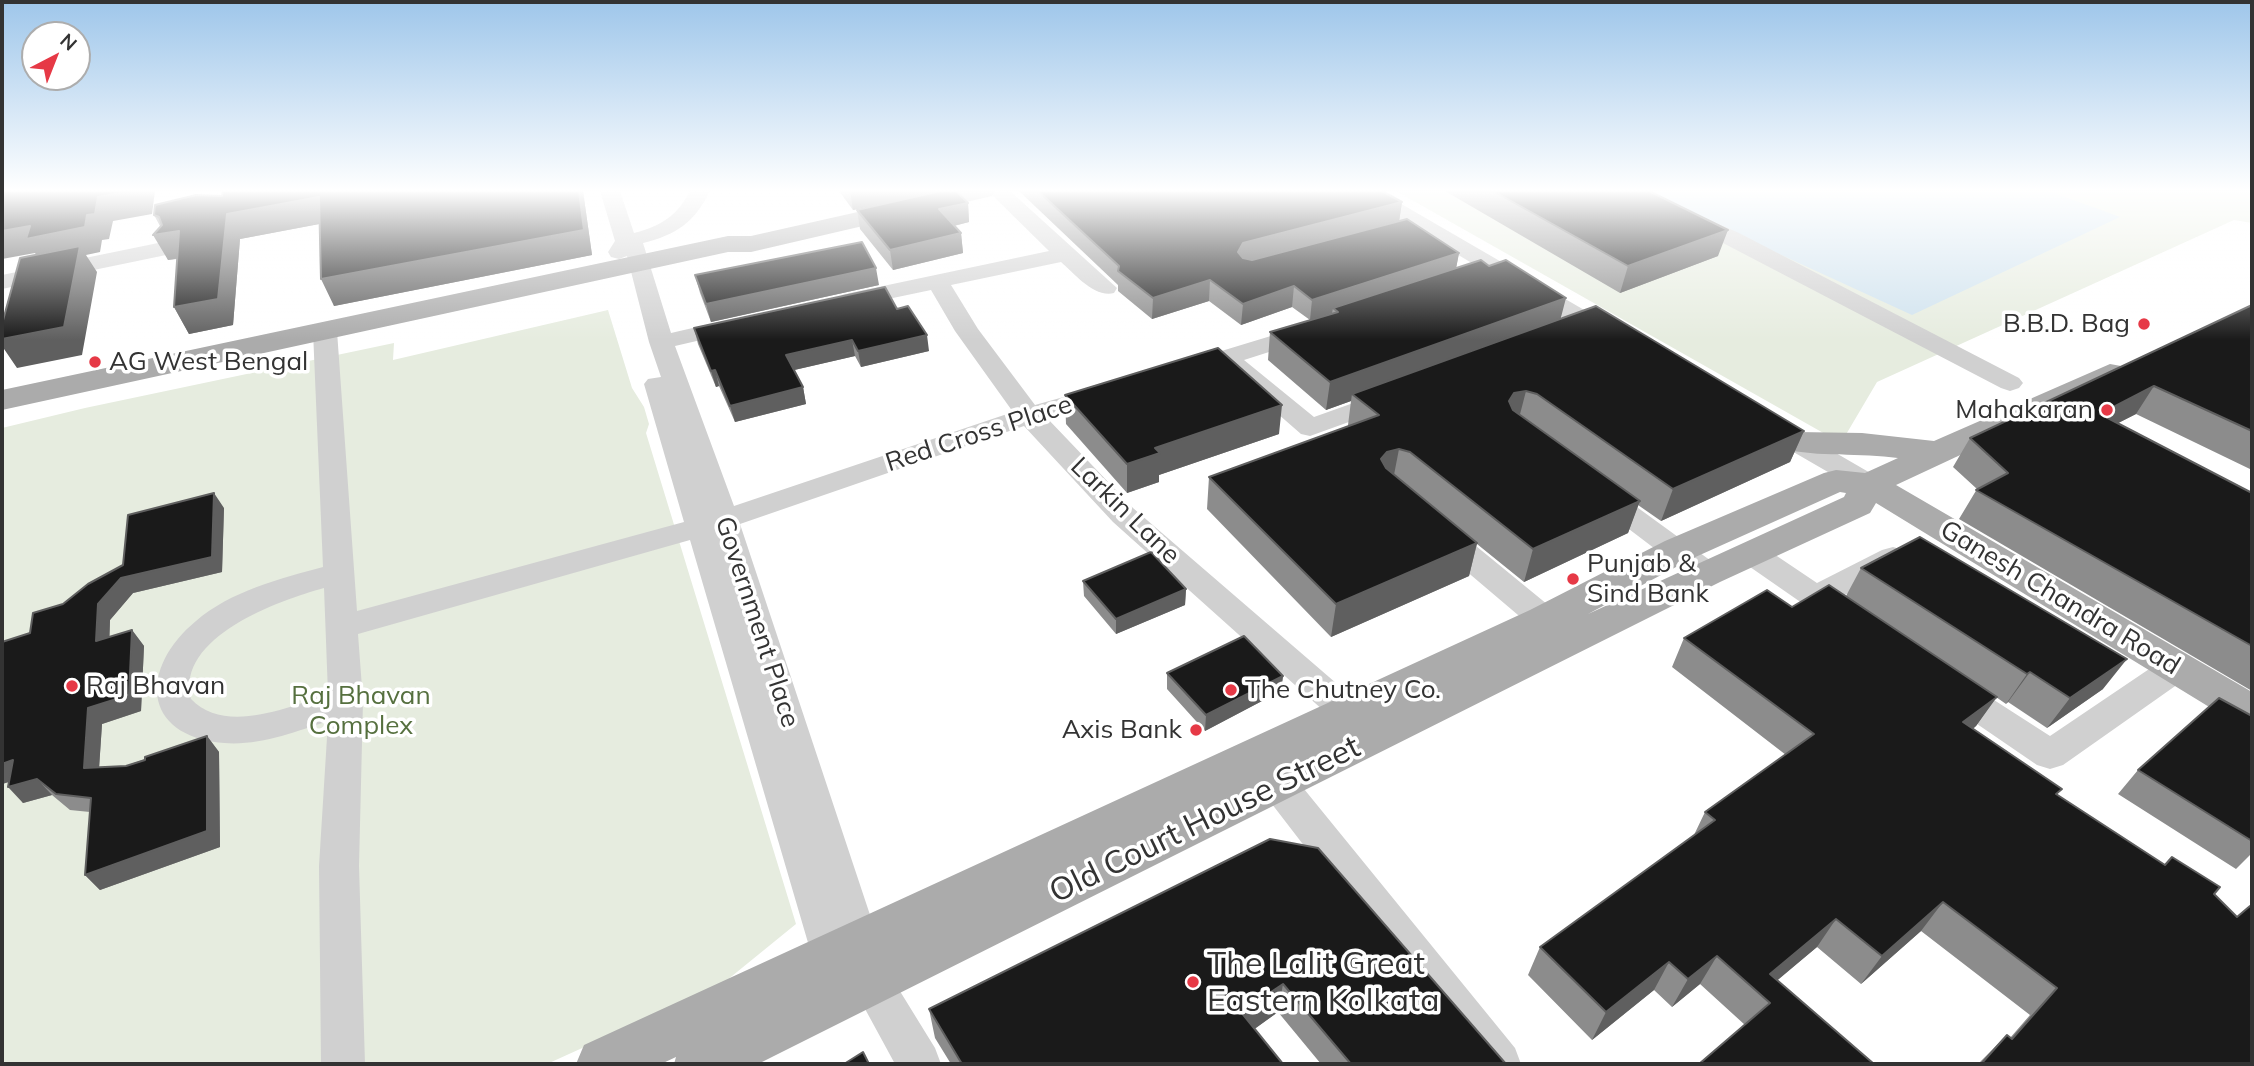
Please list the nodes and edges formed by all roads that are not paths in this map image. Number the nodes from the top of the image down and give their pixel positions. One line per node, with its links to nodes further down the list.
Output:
1 (625, 241): 11 (street)
2 (653, 241): 11 (street)
3 (733, 241): 8 (main road)
4 (765, 241): 8 (main road)
5 (1051, 241): 10 (street)
6 (1449, 241): 12 (street)
7 (1736, 241): 26 (street)
8 (728, 244): 11 (main road)
9 (163, 249): 14 (street)
10 (1065, 254): 13 (street); 16 (street)
11 (630, 257): 20 (main road); 21 (street, Government Place); 37 (street)
12 (1500, 269): 15 (street); 22 (street)
13 (937, 281): 17 (street); 30 (street, Larkin Lane)
14 (2, 282)
15 (1461, 282)
16 (1106, 288)
17 (832, 304)
18 (753, 321): 21 (street)
19 (1331, 324): 23 (street)
20 (325, 331): 29 (main road); 41 (street)
21 (662, 342): 37 (street, Government Place)
22 (1628, 345)
23 (1227, 358): 25 (street); 28 (street)
24 (2133, 362): 33 (main road)
25 (1174, 373)
26 (2010, 383)
27 (1121, 388): 30 (street, Red Cross Place)
28 (1413, 390)
29 (2, 400)
30 (1029, 415): 37 (street, Red Cross Place); 49 (street, Larkin Lane)
31 (1760, 421): 32 (street)
32 (1796, 442): 33 (main road); 35 (street)
33 (1938, 452): 35 (main road)
34 (1580, 479): 39 (street)
35 (1869, 484): 38 (main road); 39 (main road); 46 (main road, Ganesh Chandra Road)
36 (1424, 519): 44 (street)
37 (711, 523): 43 (street, Red Cross Place); 52 (street)
38 (1751, 554): 39 (main road); 42 (street)
39 (1692, 562): 44 (main road, Old Court House Street)
40 (1928, 565): 42 (street)
41 (337, 574): 43 (street); 48 (street)
42 (1815, 597): 45 (street)
43 (342, 627): 48 (street)
44 (1557, 631): 49 (main road); 51 (main road, Old Court House Street)
45 (1871, 635)
46 (2176, 668): 47 (street); 50 (main road, Ganesh Chandra Road)
47 (1927, 673)
48 (346, 701): 53 (street)
49 (1346, 711): 52 (main road)
50 (2252, 712)
51 (1278, 784): 52 (main road, Old Court House Street); 57 (street)
52 (851, 969): 54 (main road); 55 (main road, Old Court House Street); 56 (street)
53 (343, 1064)
54 (603, 1064)
55 (701, 1064)
56 (919, 1064)
57 (1499, 1064)

